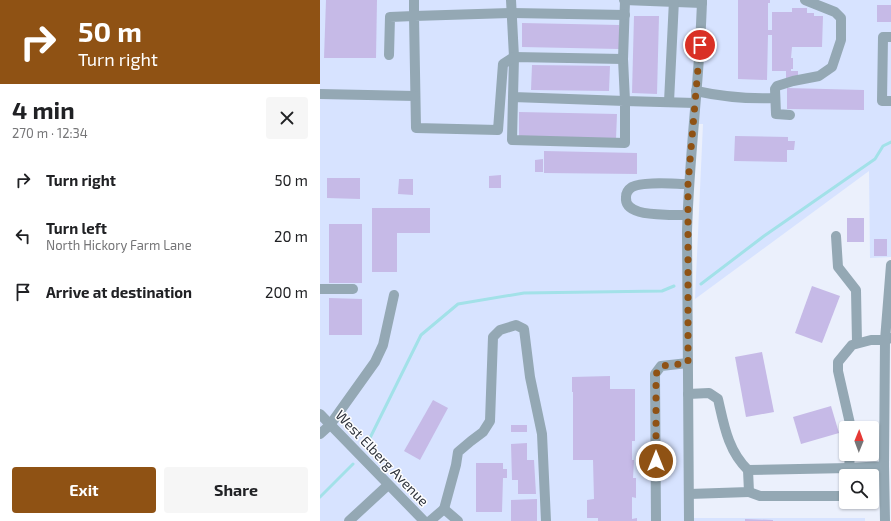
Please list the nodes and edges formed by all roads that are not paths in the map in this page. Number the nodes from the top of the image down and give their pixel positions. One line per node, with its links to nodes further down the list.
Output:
1 (414, 0): 9 (street)
2 (511, 0): 7 (street)
3 (625, 0): 5 (street); 8 (street)
4 (805, 0): 18 (street)
5 (674, 1): 6 (street); 21 (street)
6 (702, 1): 14 (street)
7 (512, 13): 8 (street); 9 (street); 12 (street)
8 (625, 15): 13 (street)
9 (414, 16): 11 (street); 16 (street)
10 (891, 37): 20 (street)
11 (389, 55)
12 (514, 57): 13 (street); 16 (street); 17 (street)
13 (623, 59): 19 (street)
14 (696, 91): 18 (street); 22 (street)
15 (320, 94): 16 (street)
16 (415, 96)
17 (513, 97): 19 (street); 19 (street)
18 (775, 98): 23 (street)
19 (625, 101): 21 (street)
20 (891, 101)
21 (670, 102): 22 (street)
22 (695, 103): 24 (street)
23 (790, 115)
24 (688, 184): 25 (street); 25 (street)
25 (688, 215): 33 (street)
26 (836, 236): 32 (street)
27 (891, 265): 31 (street)
28 (320, 289): 29 (street)
29 (353, 289)
30 (394, 295): 38 (street)
31 (888, 339): 32 (street); 35 (street)
32 (857, 343): 37 (street)
33 (688, 363): 34 (street); 55 (street)
34 (688, 394): 42 (street); 47 (street)
35 (888, 413): 40 (street)
36 (320, 414): 38 (street, West Elberg Avenue)
37 (849, 421)
38 (330, 425): 39 (street); 44 (street, West Elberg Avenue)
39 (320, 434)
40 (884, 466): 41 (street); 45 (street)
41 (866, 469)
42 (748, 470): 43 (street); 46 (street)
43 (839, 472)
44 (388, 485): 50 (street); 51 (street, West Elberg Avenue)
45 (888, 486): 57 (street)
46 (749, 492): 47 (street); 48 (street)
47 (689, 494): 56 (street)
48 (839, 496)
49 (444, 509): 52 (street); 53 (street); 54 (street)
50 (354, 519)
51 (424, 521)
52 (430, 521)
53 (458, 521)
54 (546, 521)
55 (656, 521)
56 (689, 521)
57 (885, 521)

